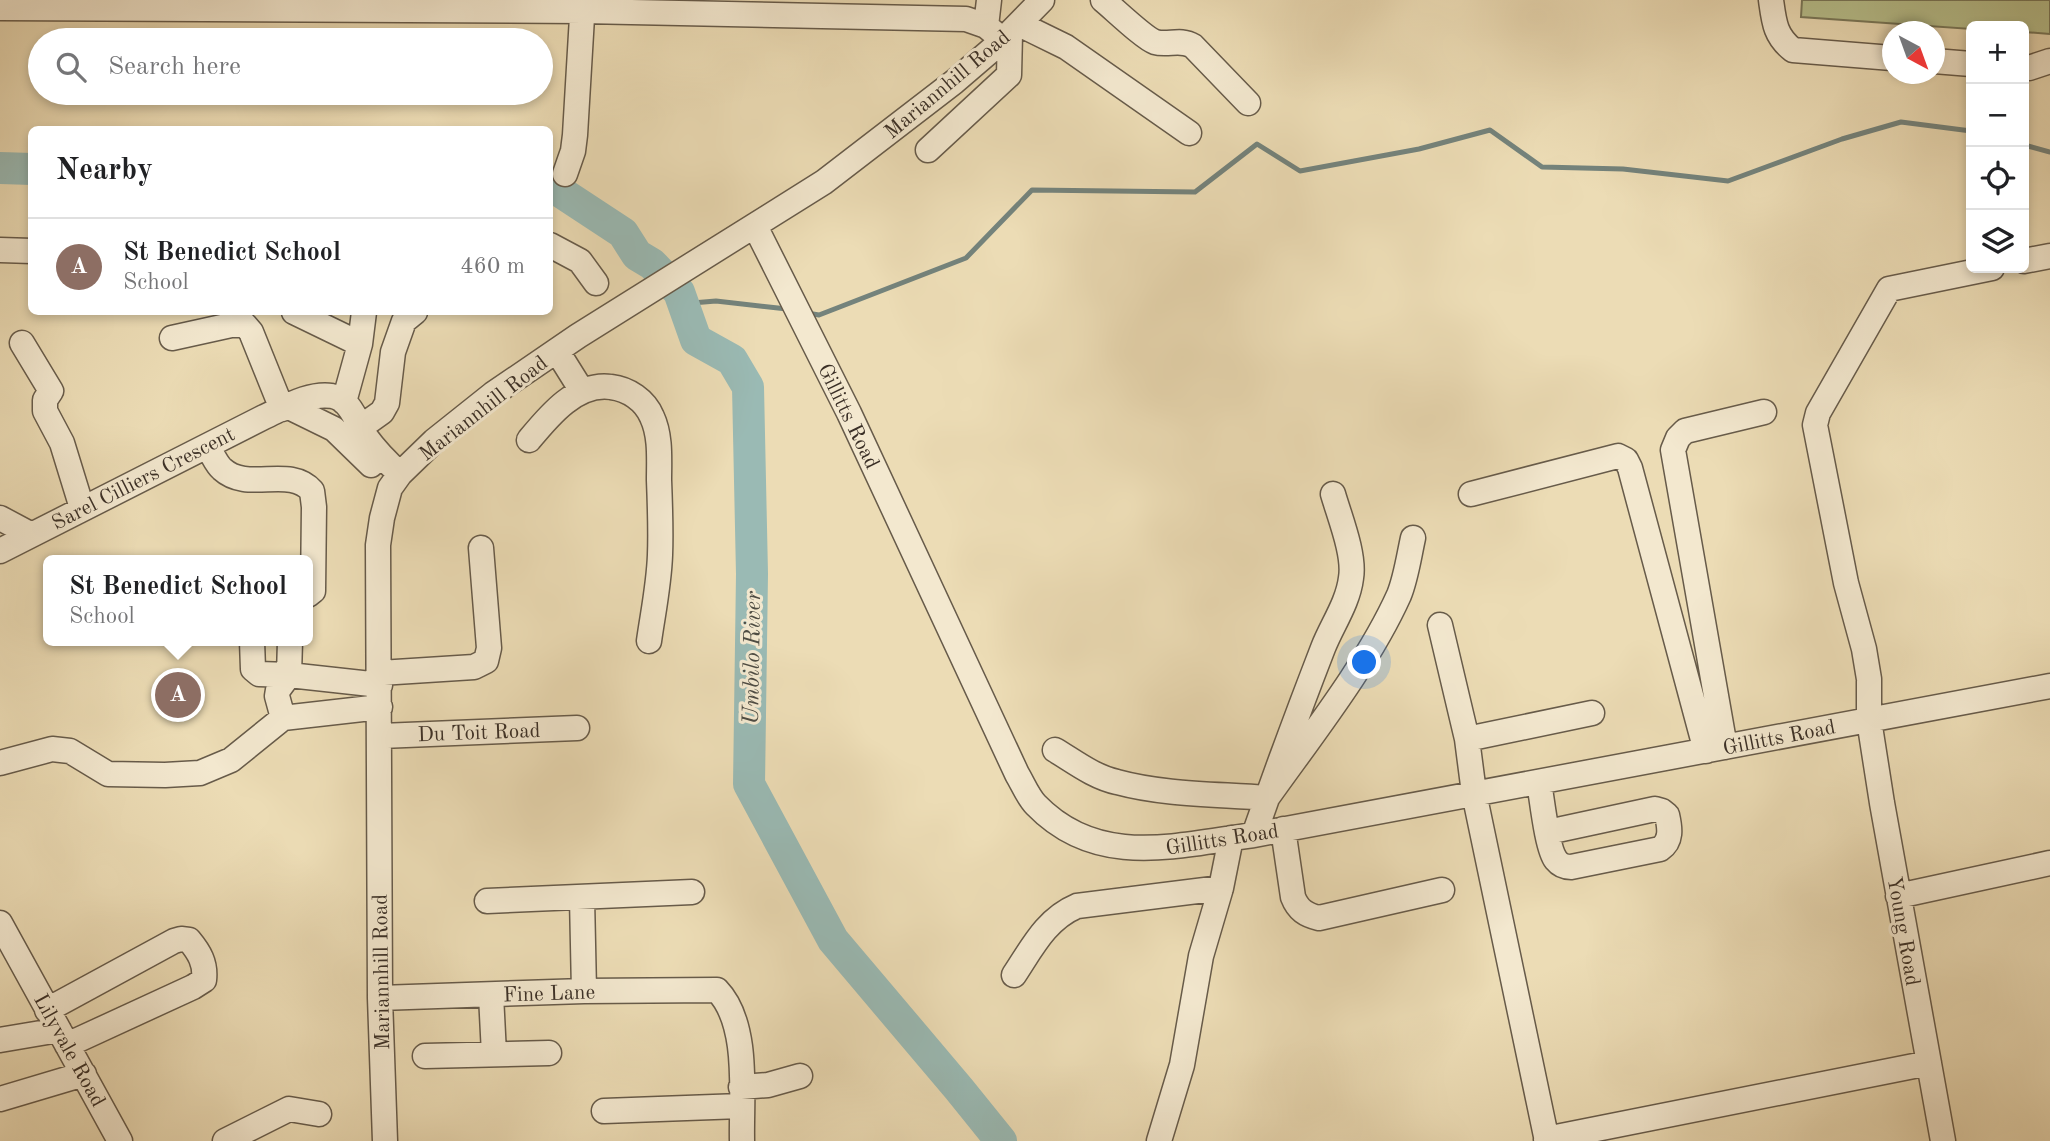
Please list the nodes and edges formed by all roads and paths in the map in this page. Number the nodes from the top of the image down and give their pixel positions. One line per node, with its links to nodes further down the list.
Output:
1 (989, 0): 7 (street)
2 (1042, 0): 7 (street, Mariannhill Road)
3 (1103, 0): 14 (street)
4 (1771, 0): 8 (street)
5 (583, 6): 6 (street); 7 (street); 18 (street)
6 (0, 8)
7 (1005, 31): 13 (street, Mariannhill Road); 15 (street); 16 (street)
8 (1882, 57)
9 (2050, 61): 12 (street)
10 (1945, 62): 11 (street)
11 (1966, 64)
12 (2029, 68)
13 (935, 97): 15 (street); 19 (street, Mariannhill Road)
14 (1248, 103)
15 (958, 123): 17 (street)
16 (1189, 133)
17 (928, 150)
18 (565, 174)
19 (755, 226): 33 (street, Mariannhill Road); 72 (street, Gillitts Road)
20 (553, 246): 26 (street)
21 (0, 250): 22 (street)
22 (28, 251)
23 (2050, 256): 24 (street)
24 (2029, 260)
25 (1967, 273): 60 (street, Young Road)
26 (596, 283)
27 (300, 315): 32 (street)
28 (364, 315): 32 (street)
29 (411, 315): 38 (street)
30 (172, 338): 36 (street)
31 (22, 343): 44 (street)
32 (360, 344): 35 (street)
33 (557, 351): 34 (street); 41 (street, Mariannhill Road)
34 (582, 391): 39 (street); 52 (street)
35 (344, 402): 36 (street, Sarel Cilliers Crescent); 38 (street)
36 (284, 408): 40 (street, Sarel Cilliers Crescent); 41 (street)
37 (1765, 412): 64 (street)
38 (361, 427): 41 (street)
39 (530, 440)
40 (207, 446): 44 (street, Sarel Cilliers Crescent); 50 (street)
41 (395, 481): 56 (street, Mariannhill Road)
42 (1333, 494): 69 (street)
43 (1472, 494): 64 (street)
44 (82, 508): 46 (street, Sarel Cilliers Crescent)
45 (0, 518): 46 (street)
46 (30, 534): 49 (street, Sarel Cilliers Crescent)
47 (1413, 538): 69 (street)
48 (481, 548): 56 (street)
49 (0, 551)
50 (310, 555)
51 (1440, 625): 63 (street)
52 (649, 640)
53 (253, 646): 55 (street)
54 (290, 646): 55 (street)
55 (289, 675): 56 (street); 59 (street)
56 (384, 684): 59 (street); 62 (street, Mariannhill Road)
57 (2050, 685): 60 (street, Gillitts Road)
58 (1591, 713): 63 (street)
59 (283, 718): 66 (street)
60 (1869, 720): 64 (street, Gillitts Road); 77 (street, Young Road)
61 (577, 728): 62 (street, Du Toit Road)
62 (381, 736): 85 (street, Mariannhill Road)
63 (1467, 739): 68 (street)
64 (1716, 749): 67 (street, Gillitts Road)
65 (1055, 750): 69 (street)
66 (0, 763)
67 (1539, 782): 68 (street, Gillitts Road); 71 (street)
68 (1474, 793): 70 (street, Gillitts Road); 98 (street)
69 (1267, 797): 72 (street)
70 (1283, 830): 72 (street, Gillitts Road); 75 (street)
71 (1548, 832)
72 (1242, 836): 74 (street)
73 (2050, 863): 77 (street)
74 (1221, 888): 82 (street); 103 (street)
75 (1441, 890)
76 (692, 892): 78 (street)
77 (1898, 896): 91 (street, Young Road)
78 (582, 898): 79 (street); 83 (street)
79 (487, 901)
80 (0, 923): 81 (street, Lilyvale Road)
81 (9, 964): 86 (street, Lilyvale Road)
82 (1014, 975)
83 (584, 991): 84 (street, Fine Lane); 94 (street, Fine Lane)
84 (491, 995): 85 (street, Fine Lane); 89 (street)
85 (380, 998): 101 (street, Mariannhill Road)
86 (58, 1028): 86 (street); 87 (street); 92 (street, Lilyvale Road)
87 (0, 1040)
88 (548, 1053): 89 (street)
89 (494, 1054): 90 (street)
90 (425, 1056)
91 (1929, 1063): 98 (street); 104 (street, Young Road)
92 (83, 1074): 95 (street); 99 (street, Lilyvale Road)
93 (800, 1076): 94 (street)
94 (741, 1096): 96 (street); 102 (street)
95 (0, 1099)
96 (604, 1111)
97 (319, 1114): 100 (street)
98 (1546, 1140)
99 (120, 1141)
100 (225, 1141)
101 (385, 1141)
102 (742, 1141)
103 (1160, 1141)
104 (1943, 1141)

